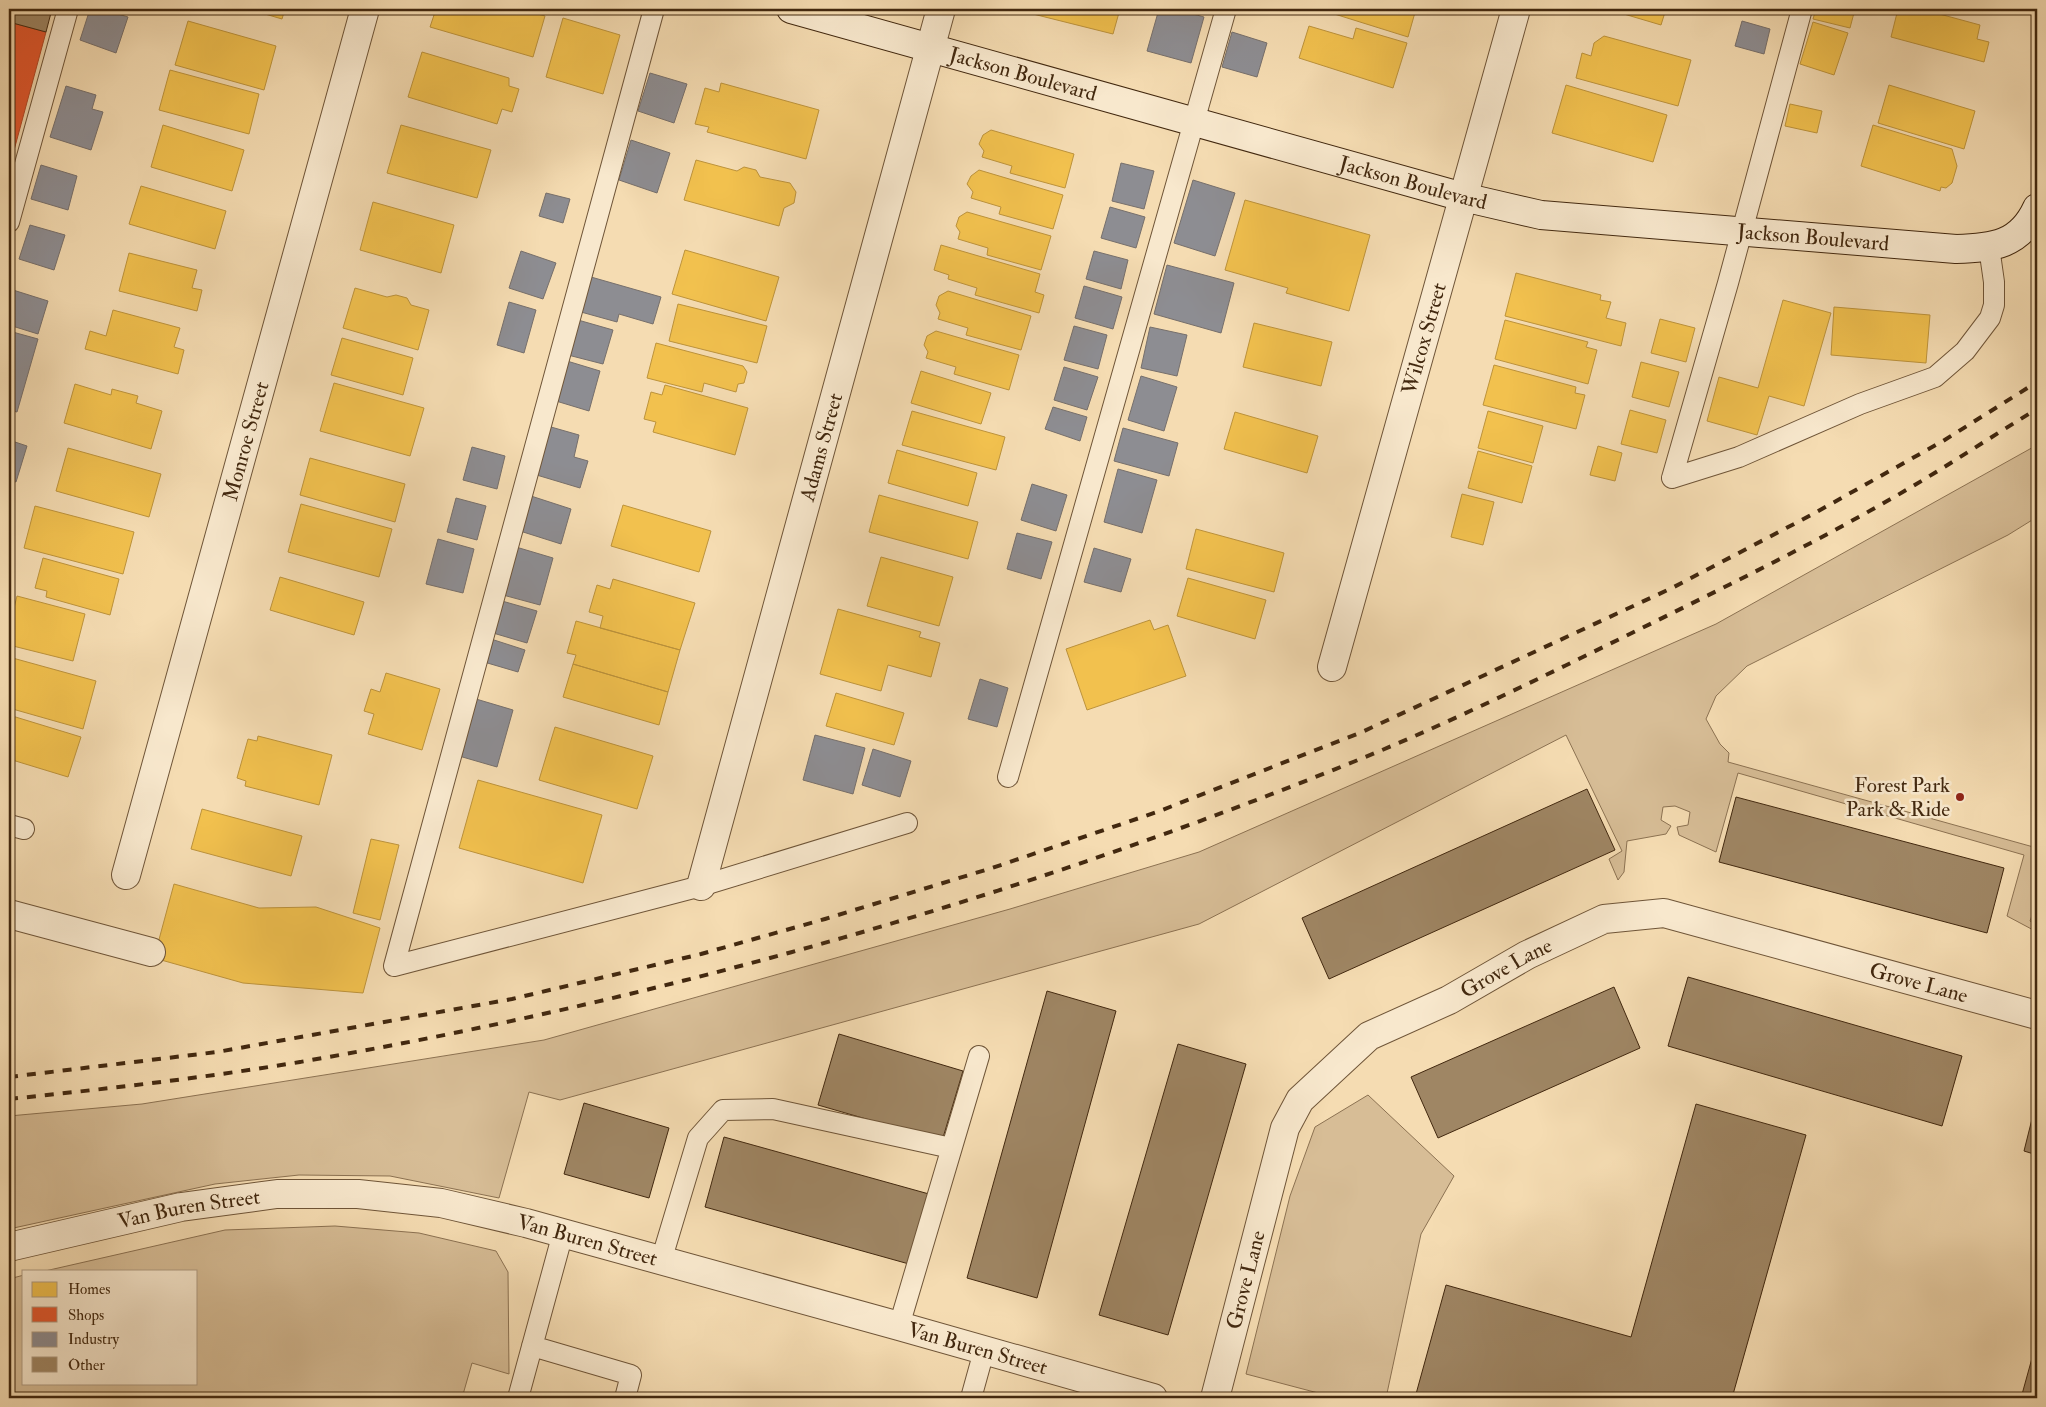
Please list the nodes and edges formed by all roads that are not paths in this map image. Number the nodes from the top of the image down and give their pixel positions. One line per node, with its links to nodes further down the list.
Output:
1 (68, 9): 13 (lane)
2 (365, 9): 19 (street, Monroe Street)
3 (654, 9): 20 (lane)
4 (791, 9): 9 (street, Jackson Boulevard)
5 (941, 9): 9 (street, Adams Street)
6 (1226, 9): 10 (lane)
7 (1516, 9): 11 (street, Wilcox Street)
8 (1802, 9): 14 (lane)
9 (930, 48): 10 (street, Jackson Boulevard); 20 (street, Adams Street)
10 (1194, 122): 11 (street, Jackson Boulevard); 17 (lane)
11 (1463, 197): 14 (street, Jackson Boulevard); 16 (street, Wilcox Street)
12 (2037, 208): 15 (street, Jackson Boulevard)
13 (9, 222)
14 (1741, 232): 15 (street, Jackson Boulevard); 15 (lane)
15 (1989, 247)
16 (1332, 668)
17 (1008, 777)
18 (907, 823): 20 (lane)
19 (126, 875)
20 (701, 886)
21 (9, 914): 22 (street)
22 (151, 952)
23 (2037, 1014): 36 (street, Grove Lane)
24 (978, 1056): 25 (lane)
25 (950, 1148): 28 (lane); 29 (lane)
26 (562, 1233): 27 (street, Van Buren Street); 28 (street, Van Buren Street); 30 (lane)
27 (9, 1247)
28 (661, 1261): 29 (street, Van Buren Street)
29 (899, 1326): 31 (street, Van Buren Street)
30 (532, 1346): 32 (lane); 33 (lane)
31 (984, 1351): 34 (lane); 35 (street, Van Buren Street)
32 (518, 1398)
33 (625, 1398)
34 (971, 1398)
35 (1153, 1398)
36 (1214, 1398)

